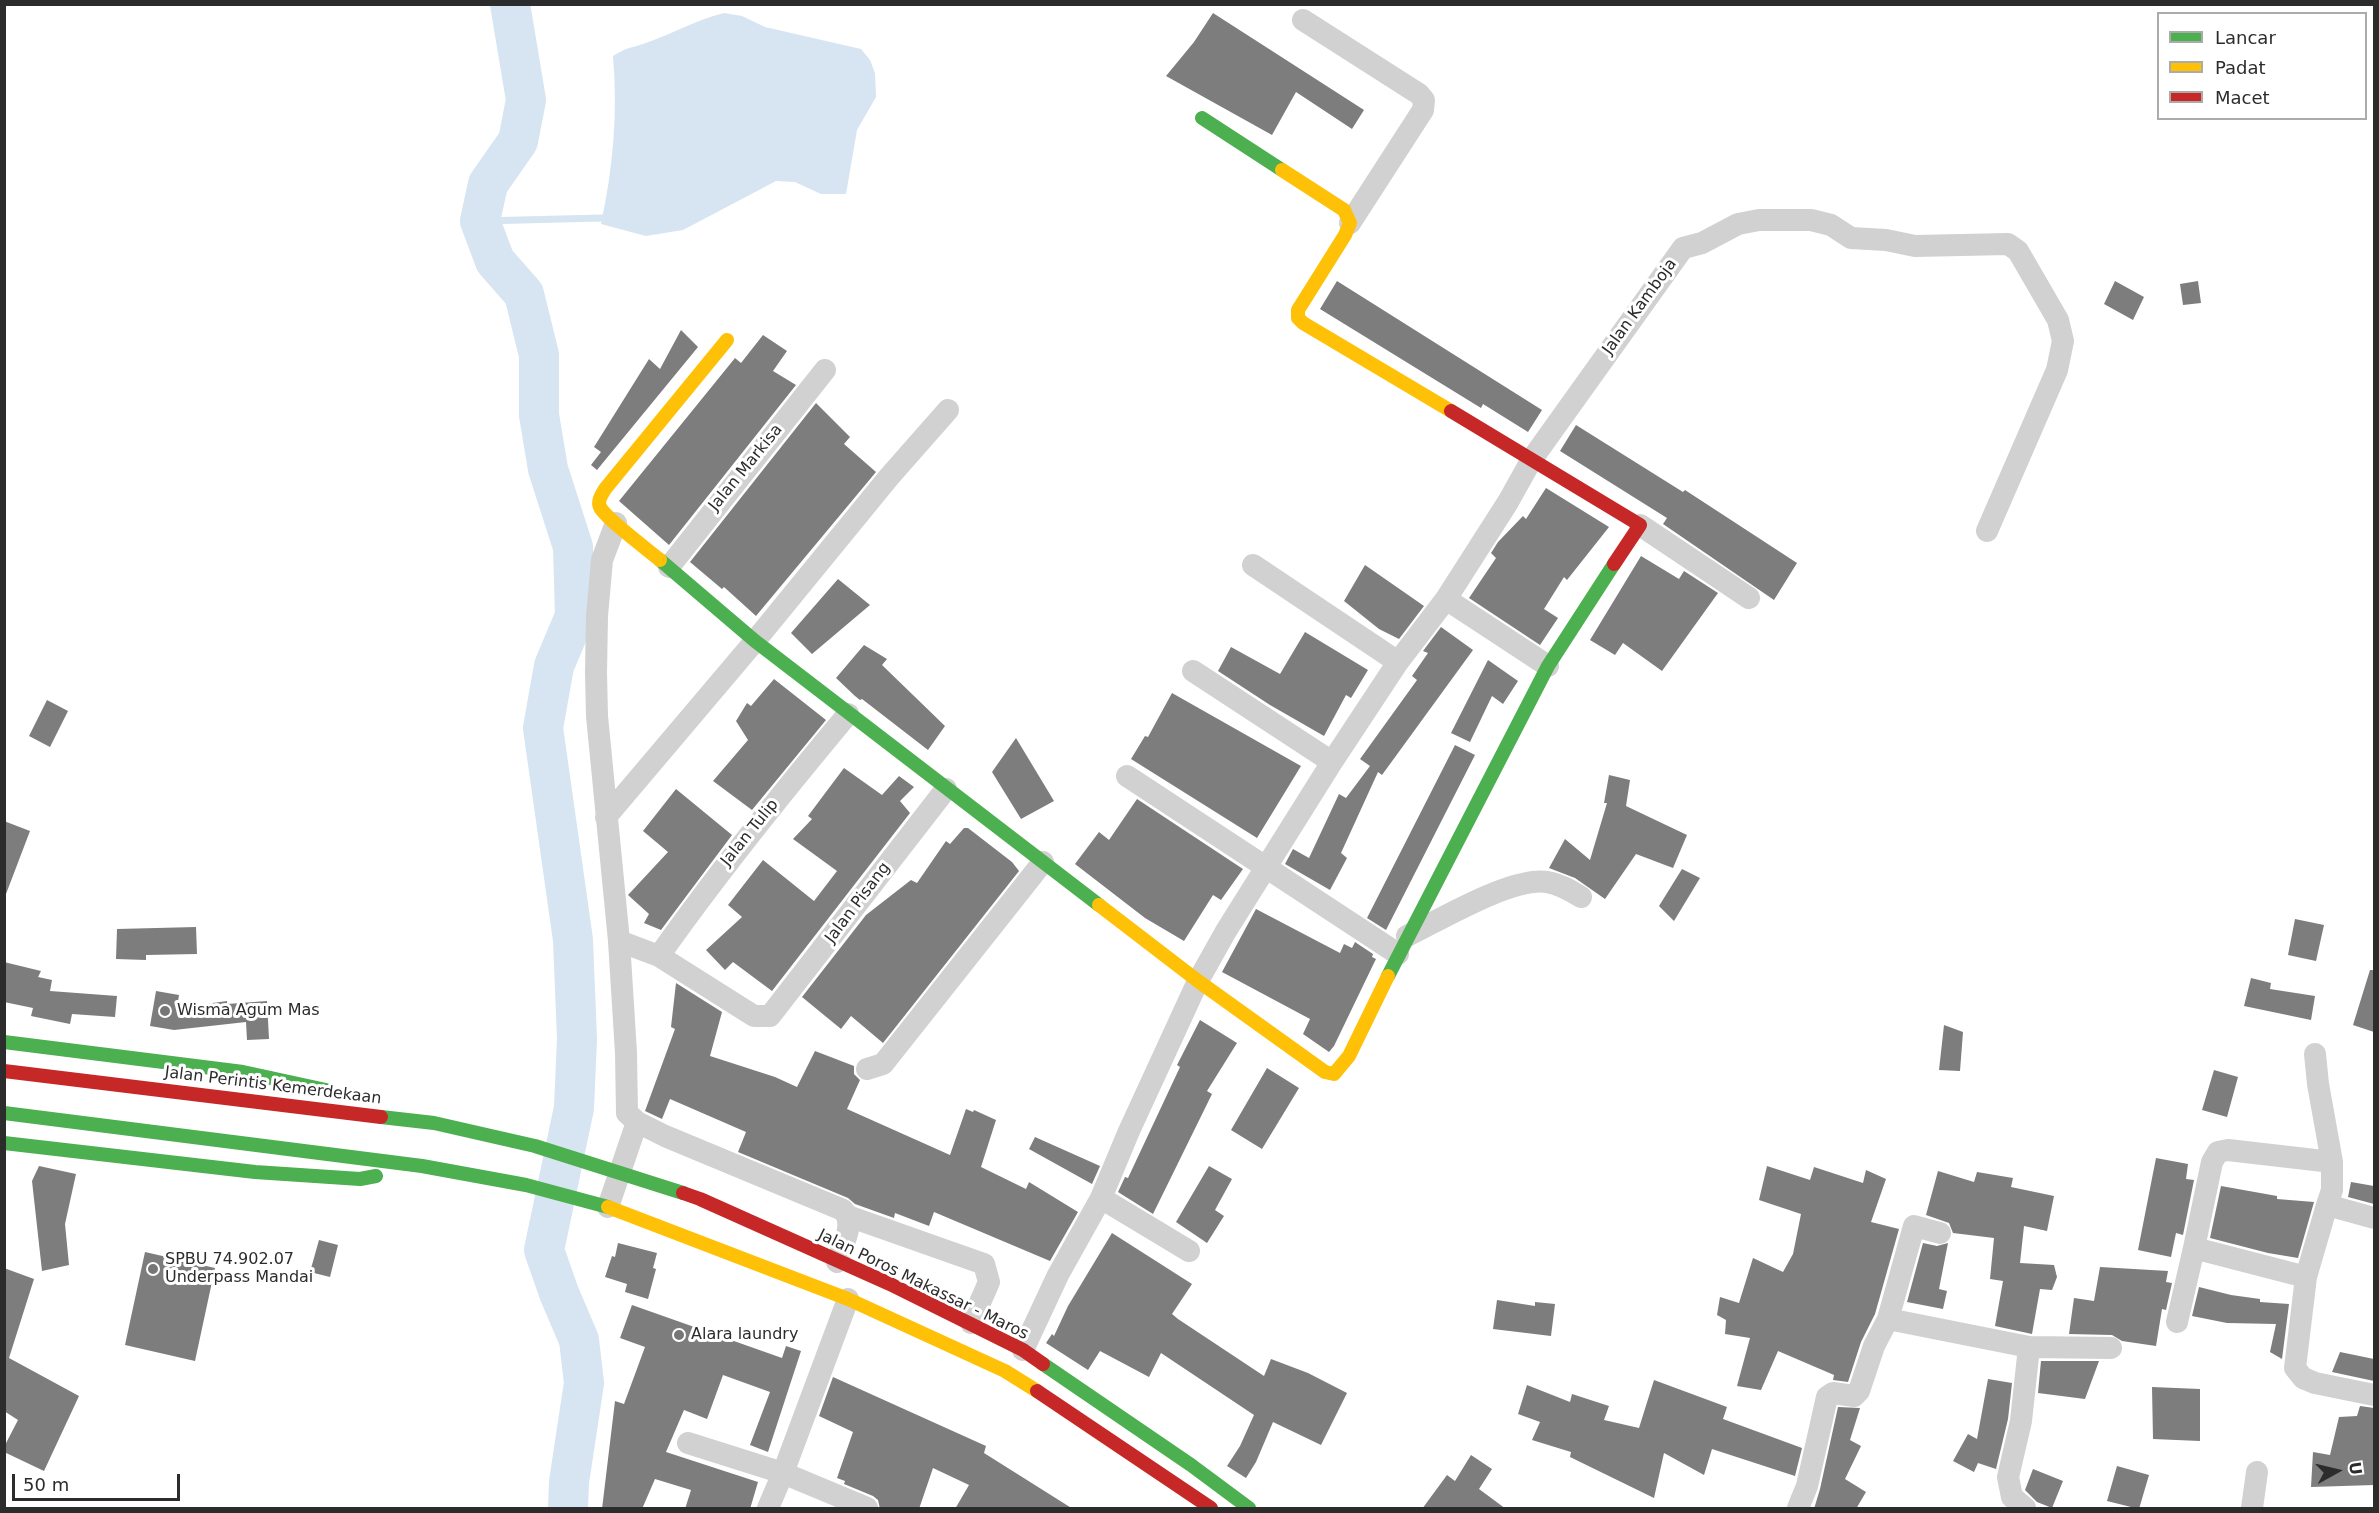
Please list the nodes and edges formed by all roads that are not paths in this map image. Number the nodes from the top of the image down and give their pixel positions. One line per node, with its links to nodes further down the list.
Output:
1 (1303, 20): 3 (street)
2 (1202, 118): 3 (main road)
3 (1350, 223): 7 (main road)
4 (727, 340): 8 (main road)
5 (825, 370): 12 (street, Jalan Markisa)
6 (948, 410): 15 (street)
7 (1532, 459): 9 (main road); 10 (street, Jalan Kamboja); 14 (street, Jalan Kamboja)
8 (616, 523): 12 (main road); 23 (street)
9 (1640, 525): 13 (street); 17 (main road)
10 (1988, 531)
11 (1253, 565): 16 (street)
12 (669, 567): 15 (main road)
13 (1749, 598)
14 (1446, 599): 16 (street, Jalan Kamboja); 17 (street)
15 (755, 641): 19 (main road); 23 (street)
16 (1398, 662): 20 (street, Jalan Kamboja)
17 (1548, 666): 28 (main road)
18 (1193, 671): 20 (street)
19 (848, 714): 22 (main road); 29 (street, Jalan Tulip)
20 (1332, 762): 25 (street, Jalan Kamboja)
21 (1127, 776): 25 (street)
22 (946, 789): 24 (main road); 29 (street, Jalan Pisang)
23 (606, 818): 27 (street)
24 (1043, 862): 30 (main road); 33 (street)
25 (1267, 866): 28 (street); 30 (street, Jalan Kamboja)
26 (1581, 897): 28 (street)
27 (619, 940): 29 (street); 38 (street)
28 (1402, 945): 30 (main road)
29 (659, 956)
30 (1198, 981): 45 (street, Jalan Kamboja)
31 (4, 1042): 35 (main road)
32 (2315, 1054): 42 (street)
33 (867, 1069)
34 (4, 1071): 39 (main road, Jalan Perintis Kemerdekaan)
35 (341, 1093)
36 (384, 1104): 39 (main road)
37 (4, 1113): 43 (main road)
38 (637, 1122): 44 (street); 48 (street)
39 (434, 1123): 41 (main road, Jalan Perintis Kemerdekaan)
40 (4, 1143): 43 (main road)
41 (535, 1146): 44 (main road, Jalan Poros Makassar - Maros)
42 (2332, 1162): 46 (street); 51 (street)
43 (422, 1166): 47 (main road)
44 (620, 1172): 47 (street); 53 (main road, Jalan Poros Makassar - Maros)
45 (1101, 1198): 52 (street); 61 (street, Jalan Kamboja)
46 (2327, 1205): 49 (street); 54 (street)
47 (608, 1207): 55 (main road)
48 (848, 1216): 53 (street); 58 (street)
49 (2374, 1218)
50 (1940, 1233): 56 (street)
51 (2194, 1248): 54 (street); 57 (street)
52 (1189, 1251)
53 (837, 1262): 58 (main road, Jalan Poros Makassar - Maros)
54 (2306, 1277): 62 (street)
55 (848, 1299): 65 (street); 66 (main road)
56 (1888, 1319): 59 (street); 71 (street)
57 (2177, 1322)
58 (971, 1323): 61 (main road, Jalan Poros Makassar - Maros)
59 (2029, 1347): 60 (street); 72 (street)
60 (2110, 1348)
61 (1023, 1350): 70 (main road, Jalan Poros Makassar - Maros)
62 (2374, 1395)
63 (688, 1443): 65 (street)
64 (2257, 1472): 73 (street)
65 (783, 1473): 67 (street); 68 (street)
66 (1183, 1499): 69 (main road)
67 (768, 1509)
68 (867, 1509)
69 (1211, 1509)
70 (1249, 1509)
71 (1798, 1509)
72 (2025, 1509)
73 (2252, 1509)

